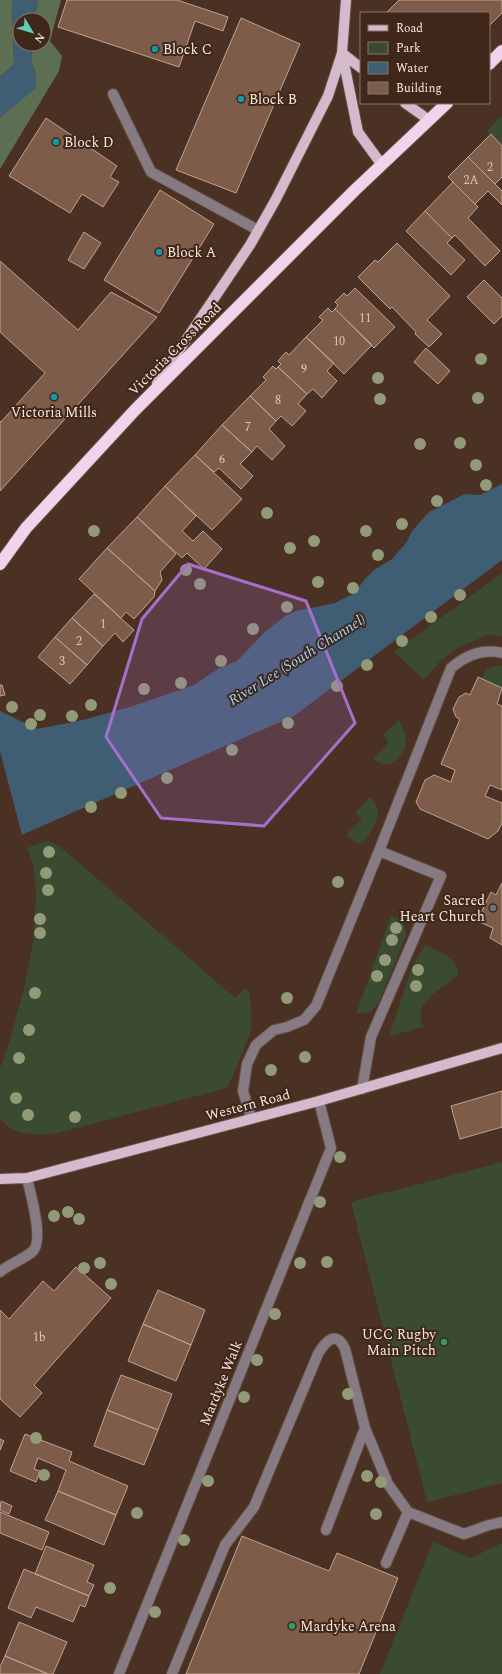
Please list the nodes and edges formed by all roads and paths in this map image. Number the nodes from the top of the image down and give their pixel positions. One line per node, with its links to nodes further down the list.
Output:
1 (346, 0): 3 (main road)
2 (502, 51): 4 (highway)
3 (342, 53): 5 (main road); 10 (main road); 11 (main road)
4 (490, 63)
5 (360, 67)
6 (113, 94): 11 (street)
7 (406, 104): 9 (main road)
8 (446, 104): 9 (highway, Victoria Cross Road)
9 (429, 120): 10 (highway, Victoria Cross Road)
10 (382, 165): 12 (highway, Victoria Cross Road)
11 (258, 230): 12 (main road)
12 (149, 395): 13 (highway, Victoria Cross Road)
13 (0, 564)
14 (502, 653): 15 (street)
15 (379, 851): 17 (street); 19 (street)
16 (502, 1048): 17 (main road, Western Road)
17 (362, 1089): 18 (main road, Western Road)
18 (319, 1101): 19 (main road, Western Road); 28 (street, Mardyke Walk)
19 (251, 1118): 20 (main road, Western Road)
20 (27, 1178): 21 (main road, Western Road); 22 (street)
21 (0, 1179)
22 (0, 1272)
23 (366, 1428): 24 (street); 26 (street); 29 (street)
24 (408, 1512): 25 (street); 27 (street)
25 (502, 1522)
26 (326, 1530)
27 (386, 1563)
28 (119, 1674)
29 (172, 1674)

